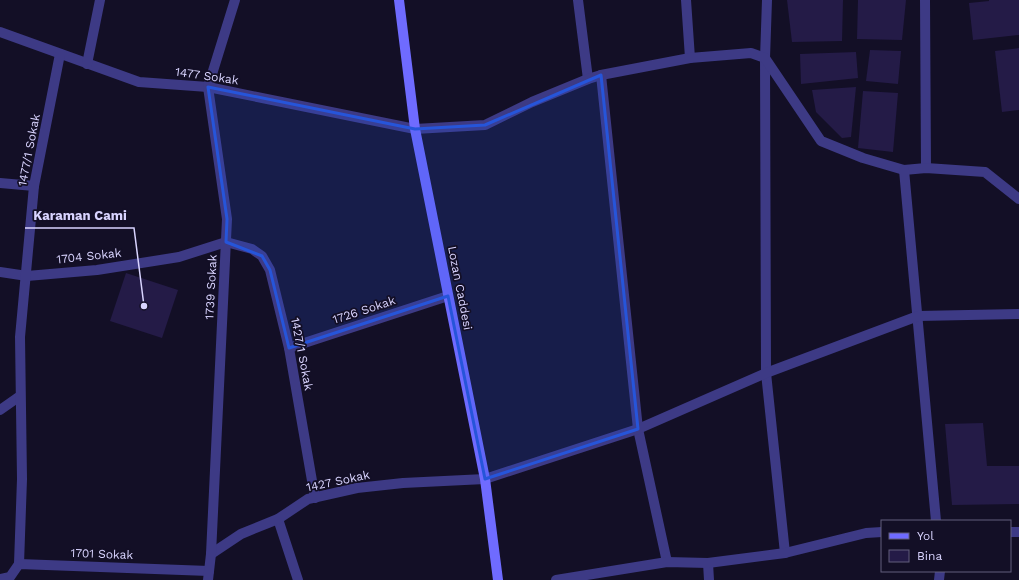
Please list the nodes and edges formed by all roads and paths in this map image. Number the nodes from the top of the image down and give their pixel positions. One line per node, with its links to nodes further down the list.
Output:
1 (100, 0): 12 (street)
2 (234, 0): 15 (street, 1739 Sokak)
3 (399, 0): 16 (main road, Lozan Caddesi)
4 (578, 0): 14 (street)
5 (686, 0): 10 (street)
6 (767, 0): 11 (street)
7 (925, 0): 17 (street)
8 (0, 32): 9 (street, 1477 Sokak)
9 (60, 54): 12 (street, 1477 Sokak); 20 (street, 1477/1 Sokak)
10 (690, 58): 11 (street, 1477 Sokak); 13 (street, 1477 Sokak)
11 (766, 58): 18 (street); 29 (street)
12 (88, 64): 15 (street, 1477 Sokak)
13 (601, 75): 14 (street, 1477 Sokak); 32 (street)
14 (588, 79): 16 (street, 1477 Sokak)
15 (208, 88): 16 (street, 1477 Sokak); 22 (street, 1739 Sokak)
16 (415, 129): 25 (main road, Lozan Caddesi)
17 (926, 168): 18 (street); 21 (street)
18 (904, 170): 27 (street)
19 (0, 183): 20 (street)
20 (34, 186): 24 (street, 1477/1 Sokak)
21 (1019, 198)
22 (226, 242): 24 (street, 1704 Sokak); 28 (street, 1427/1 Sokak); 39 (street, 1739 Sokak)
23 (0, 272): 24 (street, 1704 Sokak)
24 (26, 276): 30 (street, 1477/1 Sokak)
25 (448, 296): 28 (street, 1726 Sokak); 33 (main road, Lozan Caddesi)
26 (1019, 314): 27 (street, 1427 Sokak)
27 (918, 316): 29 (street, 1427 Sokak); 36 (street)
28 (289, 348): 34 (street, 1427/1 Sokak)
29 (766, 373): 32 (street, 1427 Sokak); 38 (street)
30 (20, 396): 31 (street); 42 (street, 1477/1 Sokak)
31 (0, 410)
32 (638, 429): 33 (street, 1427 Sokak); 40 (street)
33 (484, 479): 34 (street, 1427 Sokak); 46 (main road, Lozan Caddesi)
34 (315, 498): 35 (street, 1427 Sokak)
35 (278, 519): 39 (street, 1427 Sokak); 45 (street)
36 (936, 520)
37 (881, 532): 38 (street)
38 (785, 553): 41 (street)
39 (211, 554): 43 (street, 1739 Sokak)
40 (667, 562): 41 (street); 47 (street)
41 (708, 563): 48 (street)
42 (19, 564): 43 (street, 1701 Sokak); 44 (street)
43 (209, 575)
44 (0, 579)
45 (298, 580)
46 (498, 580)
47 (556, 580)
48 (709, 580)

